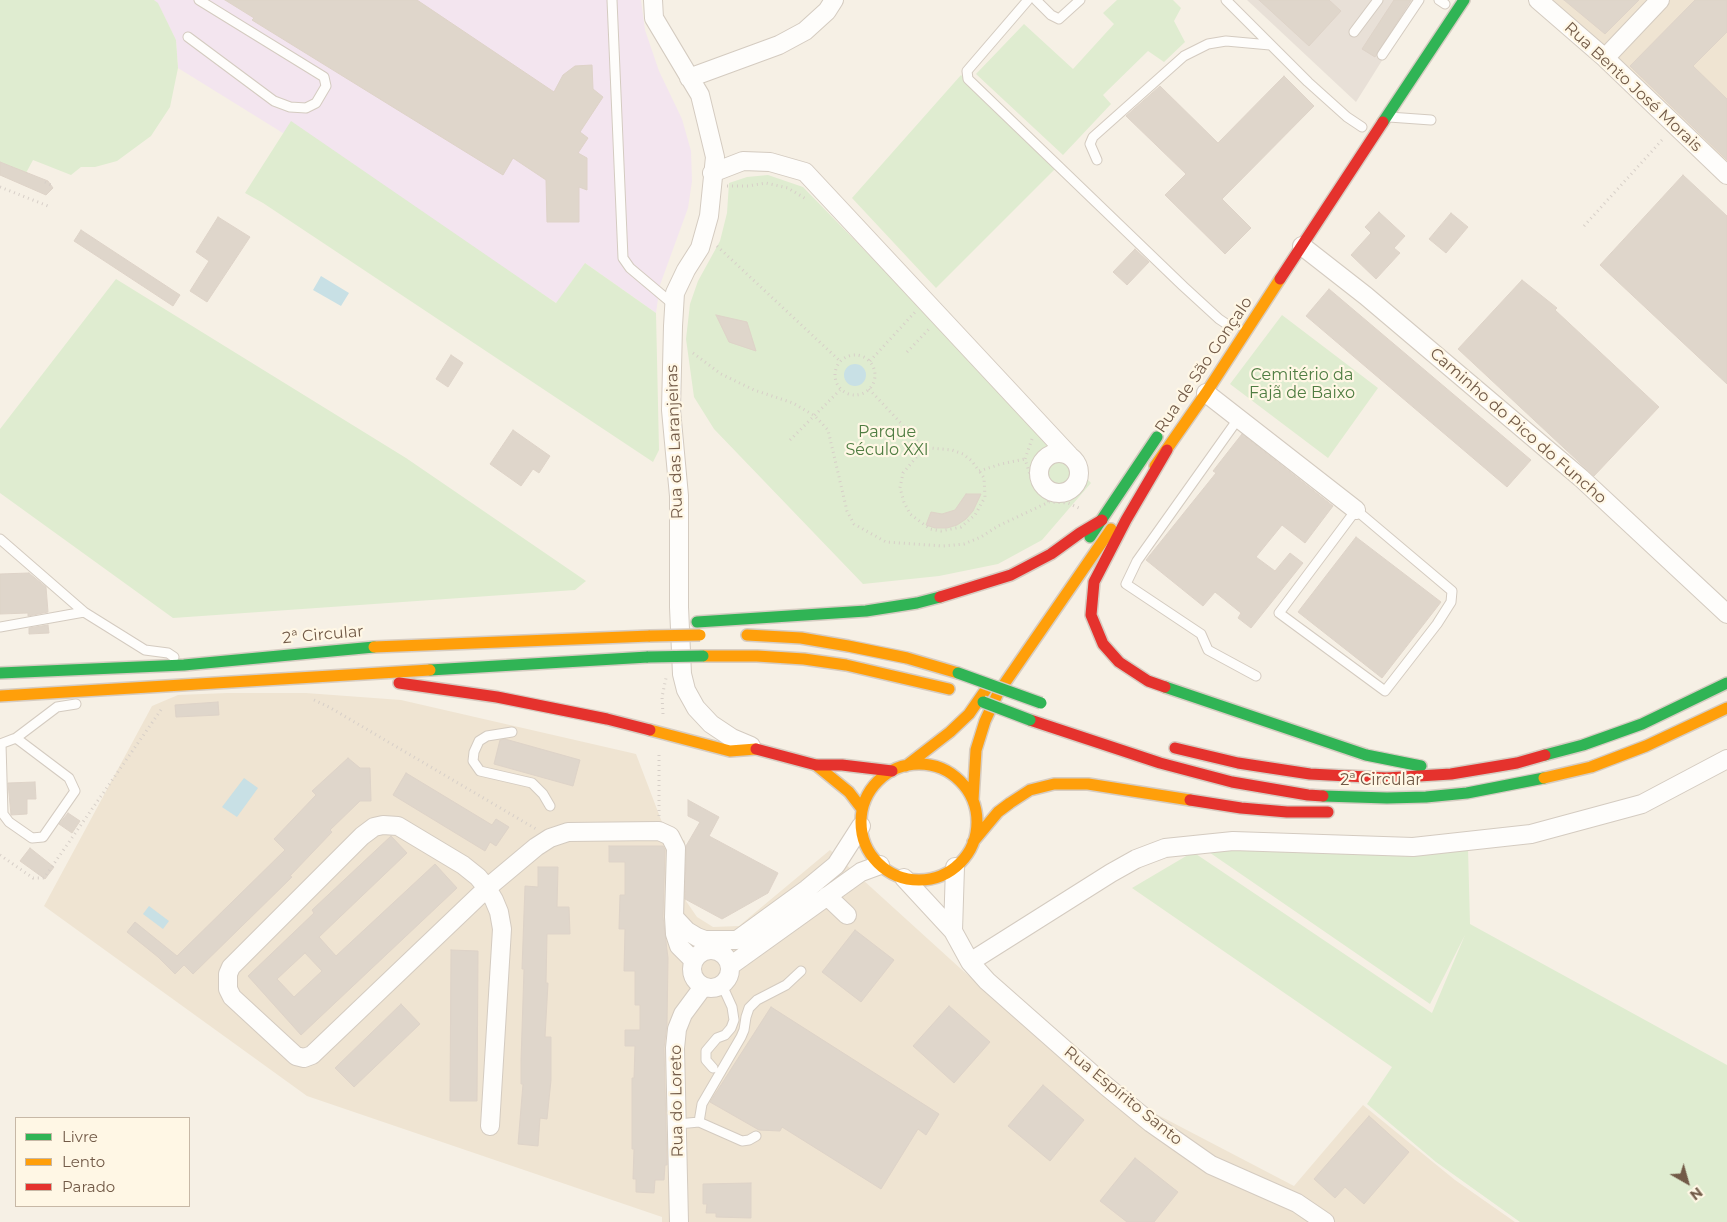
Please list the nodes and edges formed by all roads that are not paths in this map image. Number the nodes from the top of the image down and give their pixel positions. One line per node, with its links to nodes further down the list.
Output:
1 (199, 0): 15 (lane)
2 (612, 0): 27 (lane)
3 (653, 0): 19 (street, Rua das Laranjeiras)
4 (834, 0): 19 (street)
5 (1028, 0): 28 (lane)
6 (1036, 0): 7 (lane)
7 (1080, 0)
8 (1226, 0): 16 (lane)
9 (1378, 0): 14 (lane)
10 (1419, 0): 17 (lane)
11 (1464, 0): 20 (main road, Rua de São Gonçalo)
12 (1538, 0): 18 (street, Rua Bento José Morais)
13 (1660, 0): 18 (street)
14 (1354, 32)
15 (188, 37)
16 (1270, 45): 22 (lane); 23 (lane)
17 (1382, 55)
18 (1605, 58): 24 (street, Rua Bento José Morais)
19 (689, 78): 25 (street, Rua das Laranjeiras)
20 (1386, 117): 21 (lane); 26 (main road, Rua de São Gonçalo)
21 (1431, 120)
22 (1362, 126)
23 (1097, 160)
24 (1727, 175)
25 (712, 179): 27 (street, Rua das Laranjeiras); 32 (street)
26 (1302, 246): 29 (main road, Rua de São Gonçalo); 41 (street, Caminho do Pico do Funcho)
27 (674, 305): 60 (street, Rua das Laranjeiras)
28 (1231, 327)
29 (1206, 393): 30 (street); 33 (main road, Rua de São Gonçalo)
30 (1238, 419): 36 (street); 50 (lane)
31 (1161, 432): 37 (main road, Rua de São Gonçalo)
32 (1039, 433): 34 (street); 35 (street)
33 (1167, 450): 65 (main road); 67 (main road, Rua de São Gonçalo)
34 (1069, 455): 35 (street); 35 (street)
35 (1046, 457)
36 (1356, 510): 36 (lane)
37 (1102, 520): 39 (main road, Rua de São Gonçalo); 45 (main road, bridge)
38 (0, 538): 40 (lane)
39 (1086, 544)
40 (84, 612): 42 (lane); 46 (lane)
41 (1727, 614)
42 (0, 627)
43 (704, 635): 45 (main road, 2ª Circular, bridge)
44 (734, 635): 54 (main road, bridge)
45 (650, 636): 46 (main road, 2ª Circular)
46 (184, 664): 47 (main road, 2ª Circular)
47 (0, 673)
48 (356, 673): 52 (main road); 60 (main road); 66 (main road, 2ª Circular, bridge)
49 (996, 674): 63 (main road)
50 (1256, 676)
51 (1727, 683): 65 (main road, 2ª Circular)
52 (103, 690): 53 (main road); 57 (lane)
53 (0, 696)
54 (1045, 705)
55 (1727, 708): 66 (main road, 2ª Circular)
56 (512, 732): 68 (lane)
57 (16, 738): 58 (lane); 58 (lane)
58 (0, 744)
59 (1160, 744): 65 (main road, 2ª Circular)
60 (756, 749): 62 (main road, Rua das Laranjeiras)
61 (1727, 759): 84 (street)
62 (816, 765): 64 (main road, Rua das Laranjeiras); 71 (main road, Rua das Laranjeiras)
63 (906, 766): 64 (main road); 67 (main road)
64 (892, 771): 71 (main road)
65 (1451, 774)
66 (1387, 798): 69 (main road)
67 (973, 800): 72 (main road)
68 (550, 806)
69 (1363, 808)
70 (1336, 812): 72 (main road)
71 (862, 818): 73 (main road); 81 (street)
72 (974, 842): 74 (main road)
73 (880, 865): 75 (main road); 77 (street)
74 (955, 868): 75 (main road); 80 (street)
75 (904, 878): 80 (street, Rua Espírito Santo)
76 (488, 888): 76 (street); 79 (street); 91 (street)
77 (827, 896): 78 (street); 83 (street)
78 (847, 915)
79 (674, 917): 81 (street); 82 (street)
80 (952, 931): 84 (street, Rua Espírito Santo)
81 (737, 940): 83 (street)
82 (693, 960): 83 (street); 87 (street)
83 (727, 960): 86 (street)
84 (970, 962): 94 (street, Rua Espírito Santo)
85 (801, 971): 89 (lane)
86 (722, 985): 87 (street); 88 (lane)
87 (703, 987): 90 (street, Rua do Loreto)
88 (713, 1068)
89 (700, 1122): 90 (lane); 92 (lane)
90 (678, 1124): 93 (street, Rua do Loreto)
91 (490, 1126)
92 (756, 1136)
93 (679, 1222)
94 (1325, 1222)

